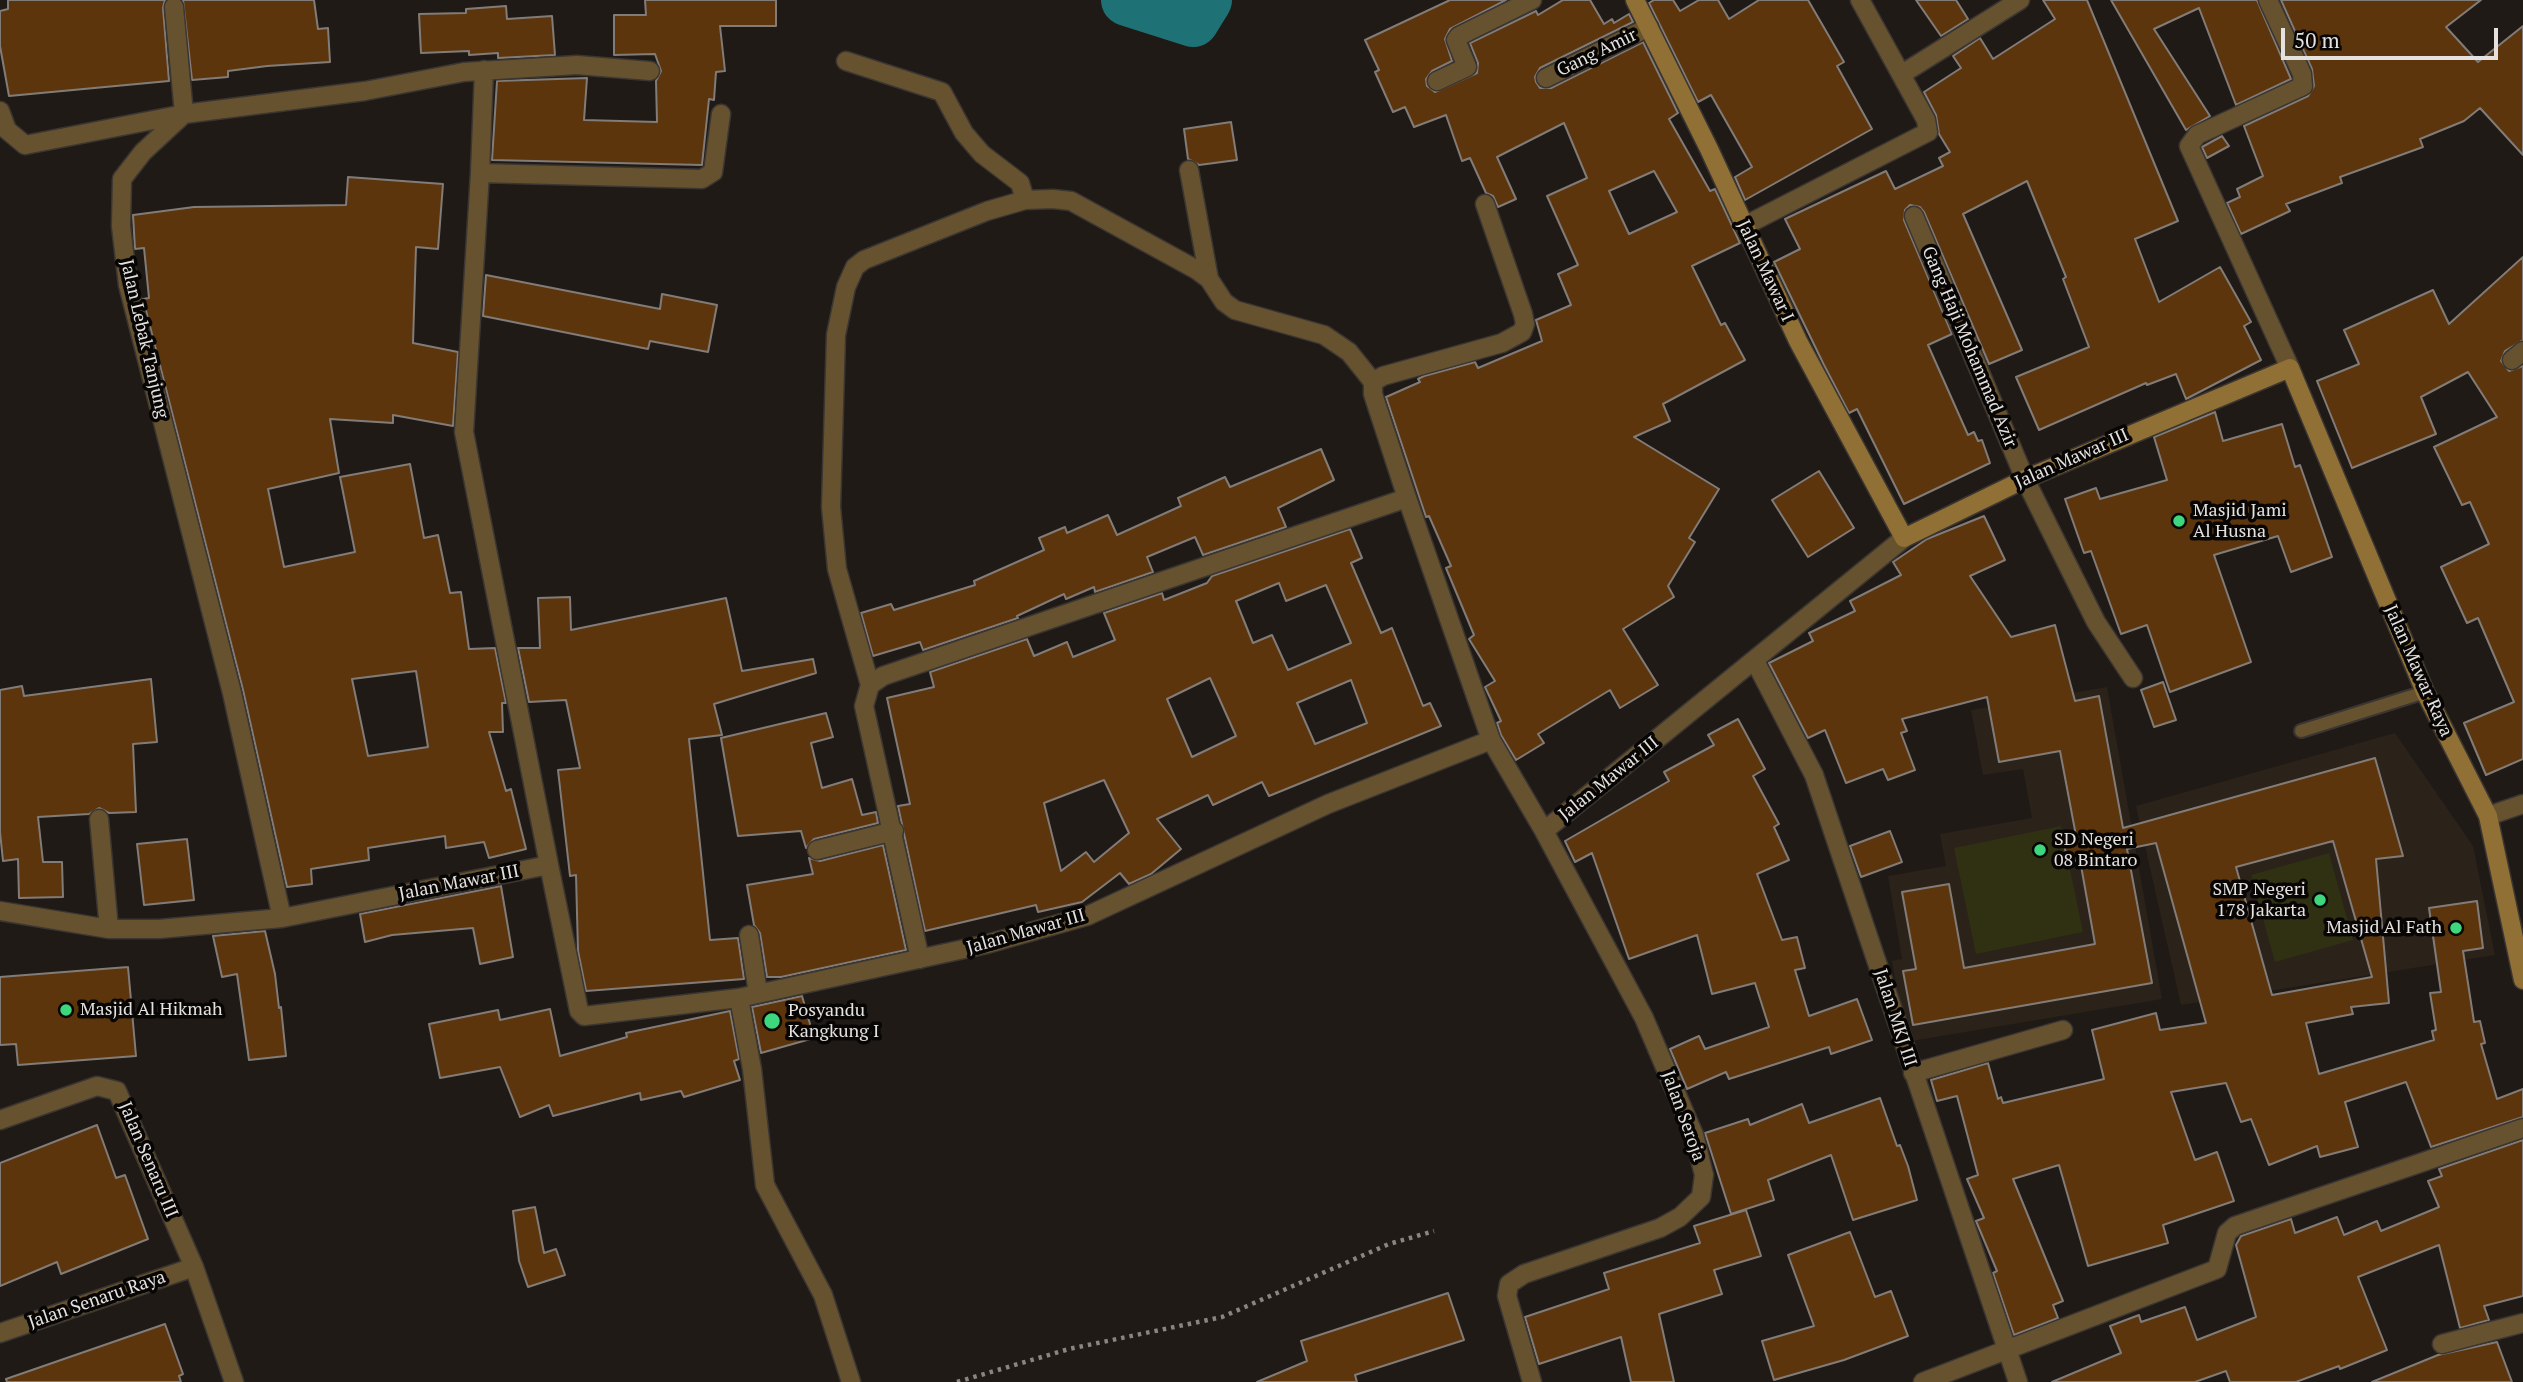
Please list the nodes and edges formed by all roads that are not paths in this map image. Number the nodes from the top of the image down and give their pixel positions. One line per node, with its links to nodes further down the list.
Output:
1 (1532, 0): 13 (street)
2 (1635, 0): 7 (street, Jalan Mawar I)
3 (1860, 0): 11 (street)
4 (2020, 0): 11 (street)
5 (2268, 0): 24 (street)
6 (174, 7): 15 (street)
7 (1649, 27): 12 (street, Gang Amir); 22 (street, Jalan Mawar I)
8 (846, 61): 19 (street)
9 (484, 71): 10 (street); 15 (street); 18 (street)
10 (650, 71)
11 (1902, 74): 22 (street)
12 (1546, 78)
13 (1437, 81)
14 (0, 111): 15 (street)
15 (184, 114): 43 (street, Jalan Lebak Tanjung)
16 (721, 114): 18 (street)
17 (1189, 170): 23 (street)
18 (480, 173): 41 (street)
19 (1025, 200): 23 (street); 31 (street)
20 (1485, 204): 25 (street)
21 (1914, 216): 26 (street, Gang Haji Mohammad Azir)
22 (1744, 226): 28 (street, Jalan Mawar I)
23 (1209, 279): 25 (street)
24 (2290, 368): 26 (street, Jalan Mawar III); 32 (street, Jalan Mawar Raya)
25 (1374, 382): 27 (street)
26 (2025, 479): 28 (street, Jalan Mawar III); 30 (street)
27 (1407, 498): 31 (street); 34 (street)
28 (1904, 538): 29 (street, Jalan Mawar III)
29 (1755, 661): 39 (street, Jalan Mawar III); 51 (street, Jalan MKJ III)
30 (2133, 678)
31 (870, 685): 38 (street)
32 (2425, 692): 33 (lane); 36 (street, Jalan Mawar Raya)
33 (2301, 731)
34 (1491, 740): 39 (street, Jalan Mawar III); 46 (street, Jalan Mawar III)
35 (2523, 804): 36 (street)
36 (2488, 816): 47 (street, Jalan Mawar Raya)
37 (99, 819): 44 (street)
38 (894, 831): 40 (street); 46 (street)
39 (1544, 831): 61 (street, Jalan Seroja)
40 (817, 850)
41 (549, 865): 43 (street, Jalan Mawar III); 49 (street, Jalan Mawar III)
42 (0, 911): 44 (street, Jalan Mawar III)
43 (282, 918): 44 (street, Jalan Mawar III)
44 (109, 929)
45 (749, 935): 48 (street)
46 (920, 959): 48 (street, Jalan Mawar III)
47 (2523, 980)
48 (758, 993): 49 (street, Jalan Mawar III)
49 (739, 998): 60 (street)
50 (2063, 1030): 51 (street)
51 (1913, 1073): 58 (street, Jalan MKJ III)
52 (0, 1120): 54 (street, Jalan Senaru III)
53 (2523, 1128): 58 (street)
54 (194, 1266): 56 (street, Jalan Senaru Raya); 59 (street)
55 (2523, 1323): 57 (street)
56 (0, 1333)
57 (2442, 1344)
58 (2007, 1348): 62 (street); 63 (street, Jalan MKJ III)
59 (234, 1382)
60 (851, 1382)
61 (1532, 1382)
62 (1923, 1382)
63 (2018, 1382)

